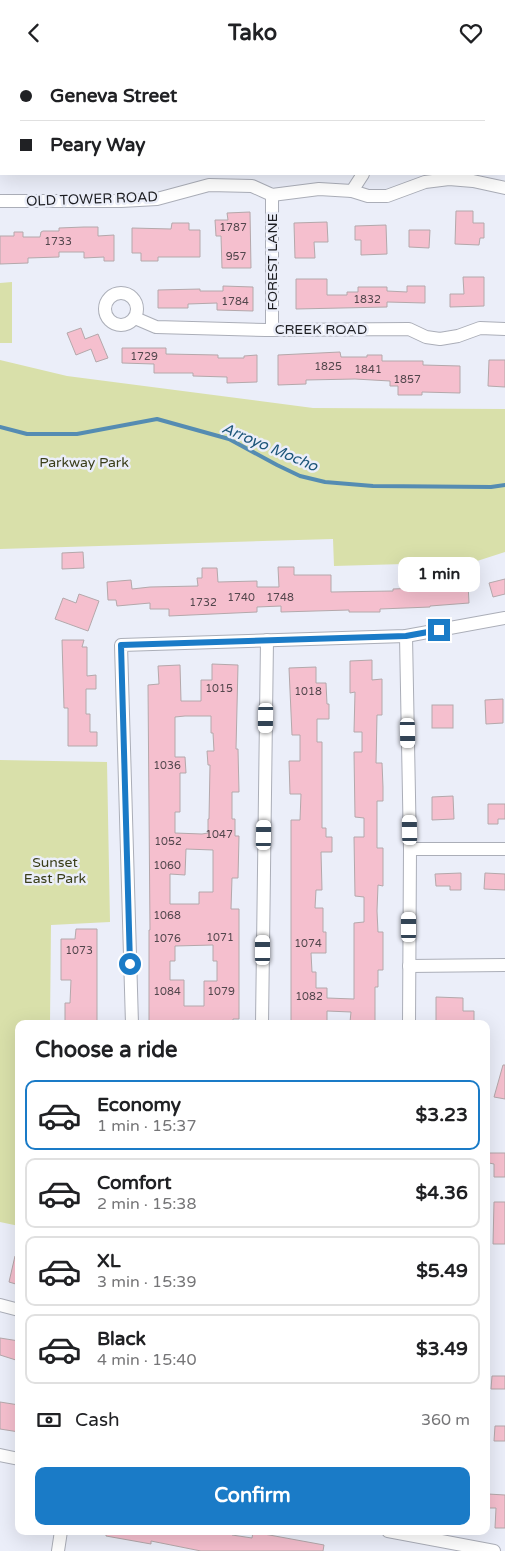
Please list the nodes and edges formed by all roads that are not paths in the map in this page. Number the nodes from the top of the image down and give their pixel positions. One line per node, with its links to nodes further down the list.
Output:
1 (361, 175): 3 (street)
2 (505, 188): 3 (street, OLD TOWER ROAD)
3 (352, 191): 4 (street, OLD TOWER ROAD)
4 (272, 195): 5 (street, OLD TOWER ROAD); 8 (street, FOREST LANE)
5 (0, 201)
6 (135, 317): 8 (street, CREEK ROAD)
7 (505, 329): 8 (street, CREEK ROAD)
8 (272, 330)
9 (505, 618): 10 (street)
10 (406, 636): 11 (street); 12 (street)
11 (267, 641): 16 (street); 17 (street)
12 (410, 849): 13 (street); 15 (street)
13 (505, 849)
14 (505, 965): 15 (street)
15 (409, 966): 18 (street)
16 (132, 1020)
17 (262, 1020)
18 (409, 1020)
19 (0, 1305): 20 (street)
20 (15, 1309)
21 (0, 1455): 22 (street)
22 (15, 1458)
23 (60, 1535): 25 (street)
24 (409, 1535): 26 (street)
25 (58, 1551)
26 (494, 1551)

